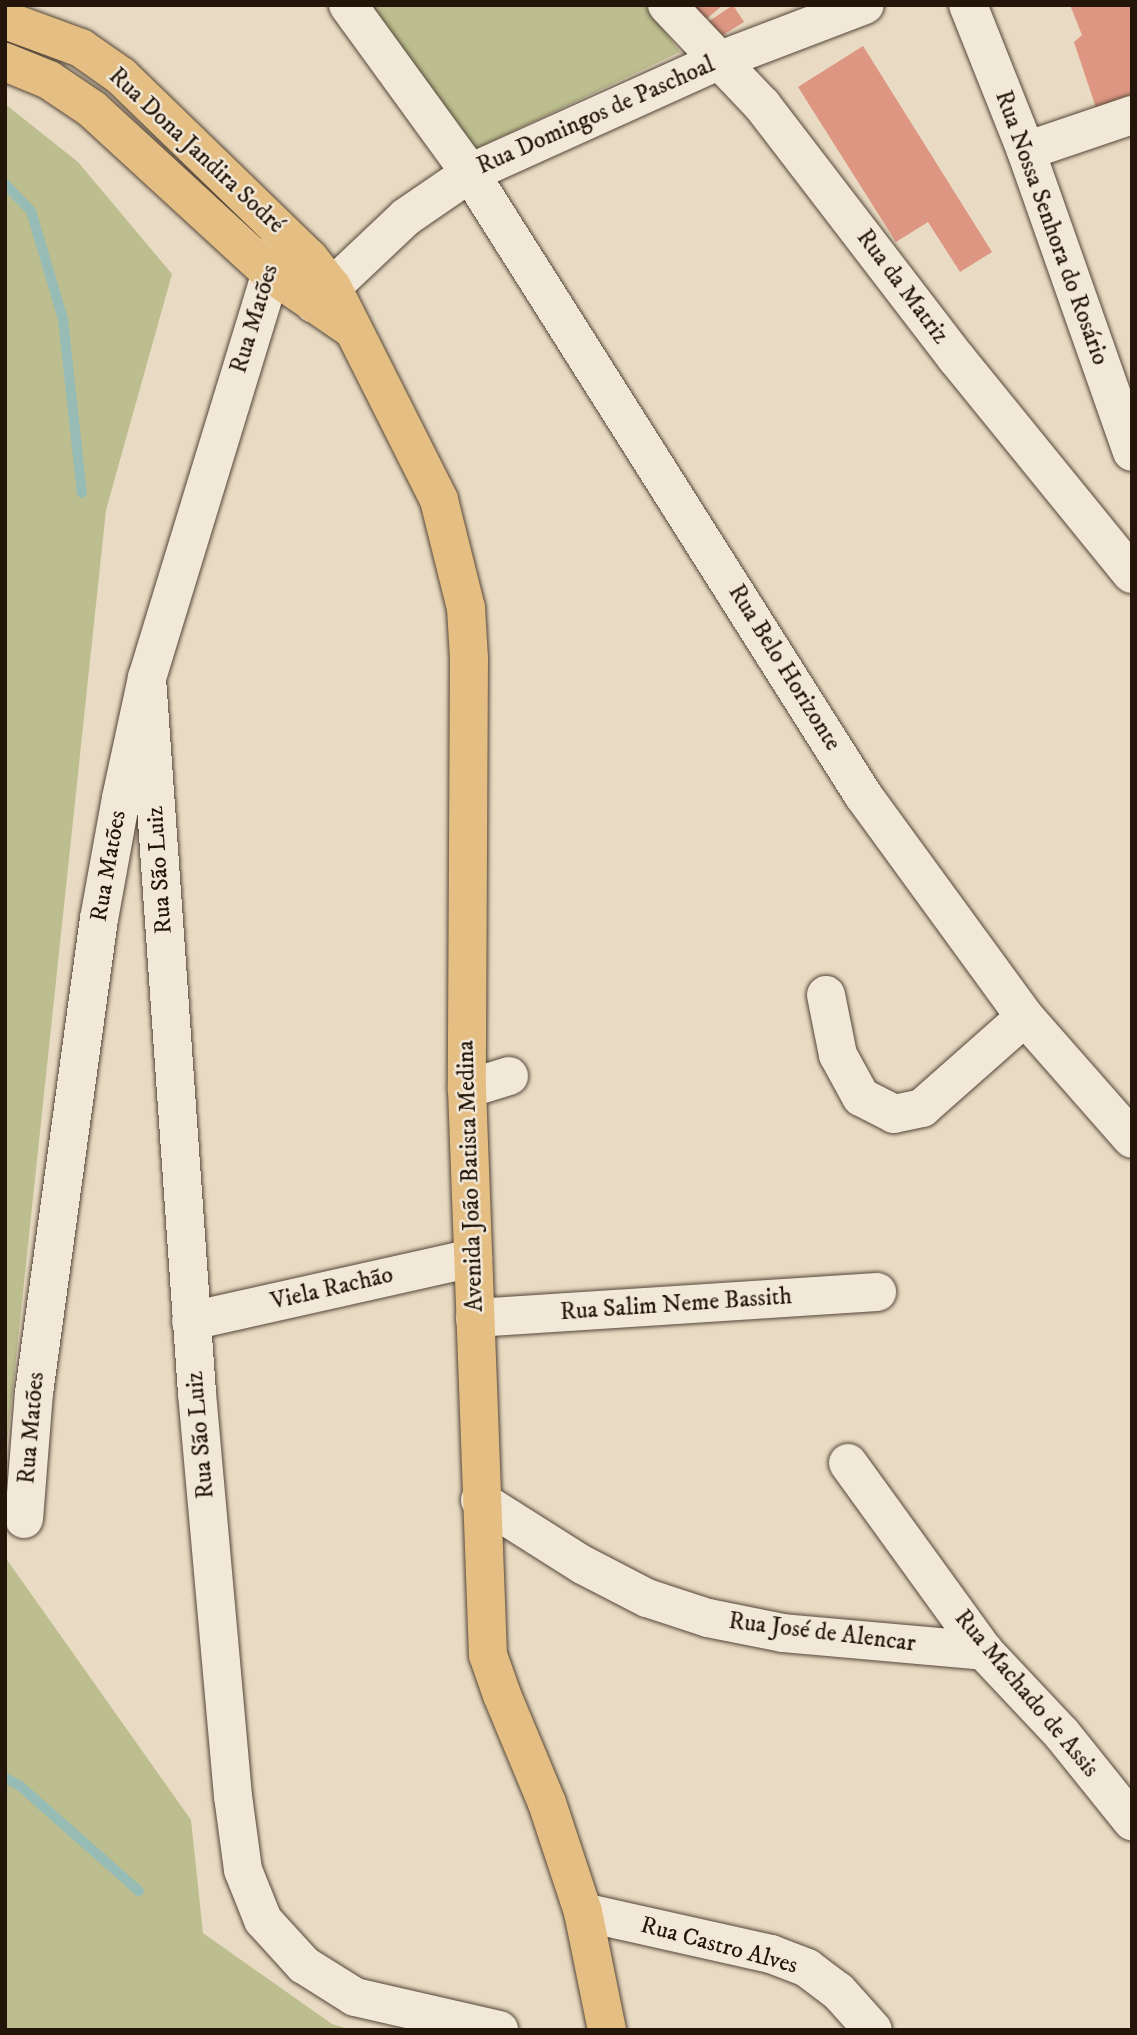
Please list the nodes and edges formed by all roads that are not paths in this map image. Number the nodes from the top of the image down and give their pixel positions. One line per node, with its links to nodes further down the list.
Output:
1 (348, 5): 11 (street, Rua Belo Horizonte)
2 (667, 5): 7 (street, Rua da Matriz)
3 (865, 5): 5 (street, Rua Domingos de Paschoal)
4 (968, 5): 10 (street, Rua Nossa Senhora do Rosário)
5 (799, 18): 7 (street, Rua Domingos de Paschoal)
6 (5, 20): 12 (main road, Rua Dona Jandira Sodré)
7 (718, 61): 11 (street, Rua Domingos de Paschoal); 15 (street, Rua da Matriz)
8 (5, 62): 12 (main road, Rua Dona Jandira Sodré)
9 (1132, 115): 10 (street)
10 (1026, 152): 13 (street, Rua Nossa Senhora do Rosário)
11 (470, 173): 12 (street, Rua Domingos de Paschoal); 18 (street, Rua Belo Horizonte)
12 (324, 290): 16 (street, Rua Matões); 20 (main road, Avenida João Batista Medina)
13 (1117, 363): 14 (street, Rua Nossa Senhora do Rosário)
14 (1132, 452)
15 (1132, 573)
16 (147, 678): 25 (street, Rua São Luiz); 28 (street, Rua Matões)
17 (826, 995): 18 (street)
18 (1025, 1017): 21 (street, Rua Belo Horizonte)
19 (509, 1076): 20 (street)
20 (467, 1089): 22 (main road, Avenida João Batista Medina)
21 (1132, 1139)
22 (473, 1258): 24 (main road, Avenida João Batista Medina); 25 (street, Viela Rachão)
23 (877, 1292): 24 (street, Rua Salim Neme Bassith)
24 (475, 1318): 27 (main road, Avenida João Batista Medina)
25 (191, 1321): 32 (street, Rua São Luiz)
26 (848, 1463): 29 (street, Rua Machado de Assis)
27 (480, 1500): 29 (street, Rua José de Alencar); 31 (main road, Avenida João Batista Medina)
28 (24, 1520)
29 (984, 1651): 30 (street, Rua Machado de Assis)
30 (1129, 1811)
31 (583, 1912): 33 (main road, Avenida João Batista Medina); 34 (street, Rua Castro Alves)
32 (499, 2030)
33 (607, 2030)
34 (873, 2030)

